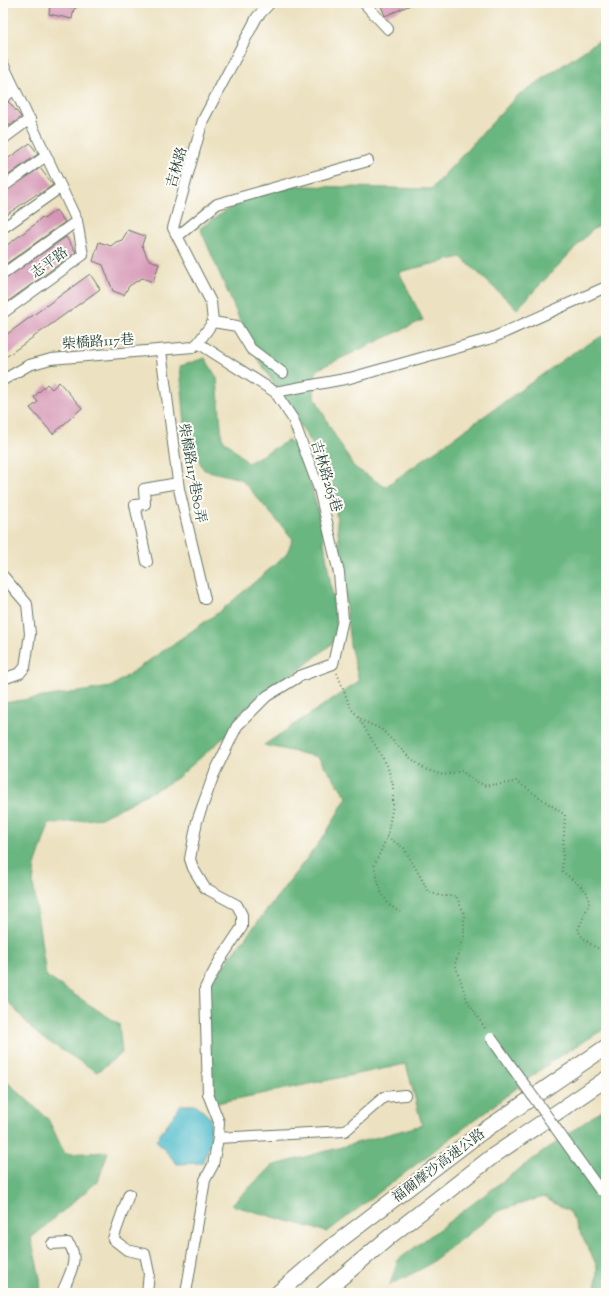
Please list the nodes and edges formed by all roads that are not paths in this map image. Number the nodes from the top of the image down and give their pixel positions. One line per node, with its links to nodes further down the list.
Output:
1 (270, 3): 15 (street, 吉林路)
2 (364, 3): 3 (street)
3 (388, 29)
4 (3, 64): 5 (street, 志平路)
5 (15, 89): 6 (street); 7 (street, 志平路)
6 (3, 98)
7 (30, 119): 8 (street); 9 (street, 志平路)
8 (3, 139)
9 (46, 156): 11 (street, 志平路); 12 (street)
10 (368, 161): 15 (street)
11 (61, 186): 13 (street, 志平路); 14 (street)
12 (3, 188)
13 (77, 221): 16 (street, 志平路); 18 (street, 志平路)
14 (3, 228)
15 (178, 236): 19 (street, 吉林路)
16 (3, 274)
17 (606, 288): 24 (street)
18 (3, 313)
19 (213, 322): 20 (street); 22 (street)
20 (198, 343): 21 (street, 柴橋路117巷); 24 (street, 吉林路265巷)
21 (161, 351): 23 (street, 柴橋路117巷); 25 (street, 柴橋路117巷80弄)
22 (283, 373)
23 (3, 380)
24 (275, 392): 34 (street, 吉林路265巷)
25 (178, 483): 26 (street); 28 (street, 柴橋路117巷80弄)
26 (148, 562)
27 (3, 576): 29 (street)
28 (205, 599)
29 (3, 679)
30 (490, 1038): 35 (street, bridge)
31 (606, 1047): 41 (highway, 福爾摩沙高速公路)
32 (606, 1079): 42 (highway, 福爾摩沙高速公路)
33 (405, 1095): 34 (street)
34 (218, 1138): 40 (street)
35 (600, 1190)
36 (129, 1194): 39 (street)
37 (52, 1244): 38 (street)
38 (62, 1293)
39 (147, 1293)
40 (186, 1293)
41 (278, 1293)
42 (324, 1293)

